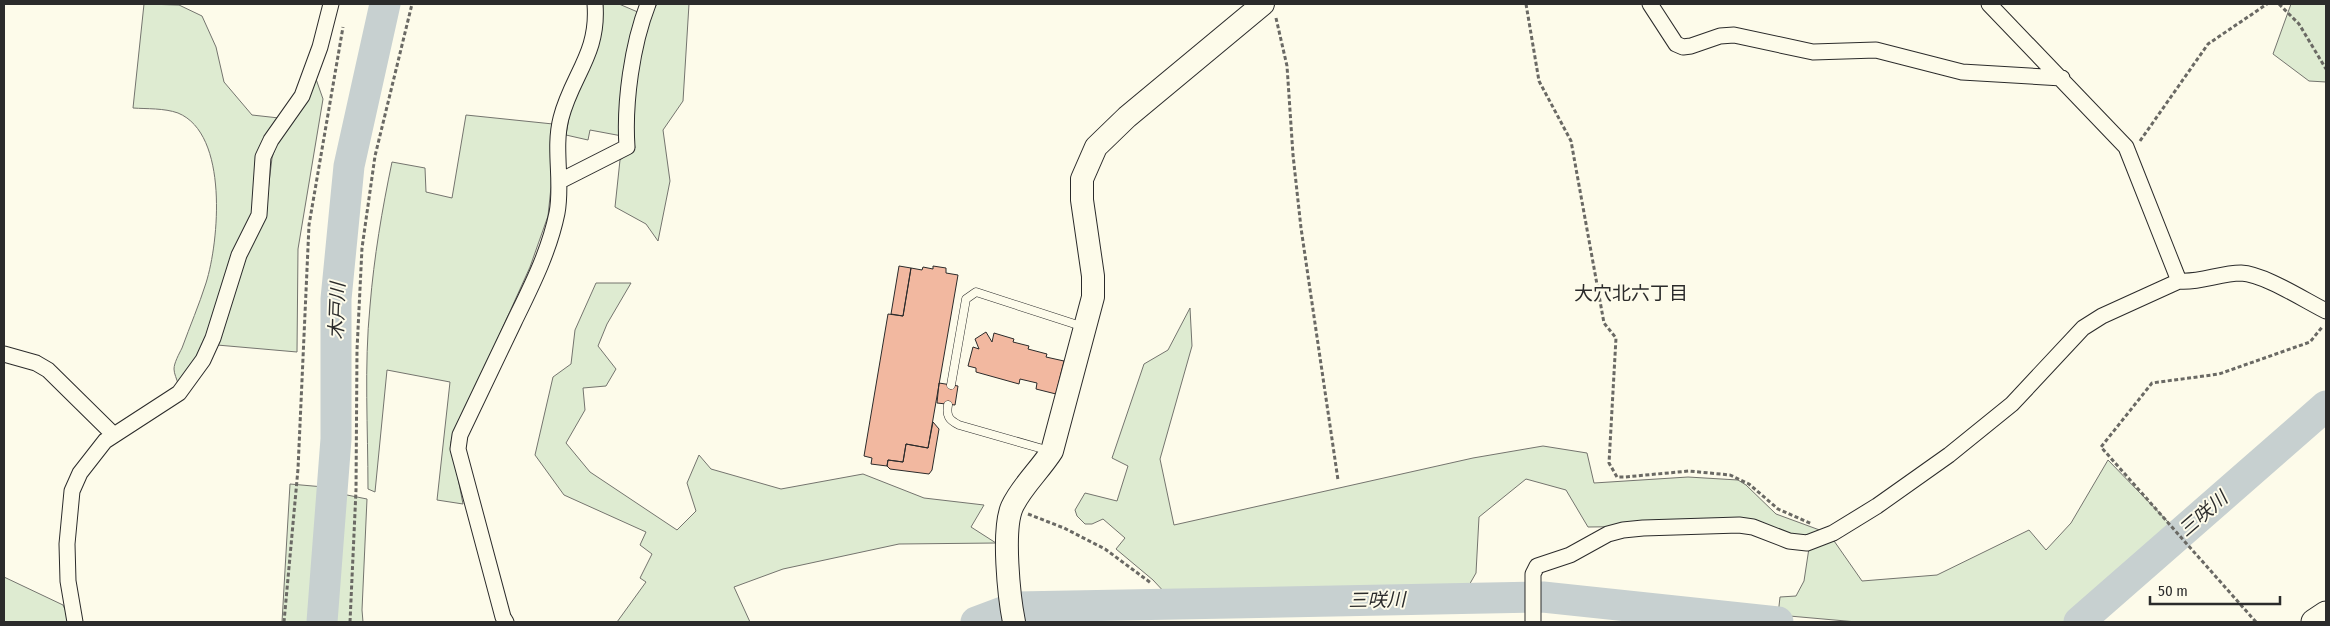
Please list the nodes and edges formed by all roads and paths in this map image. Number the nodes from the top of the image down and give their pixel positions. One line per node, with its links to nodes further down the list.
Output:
1 (331, 4): 23 (street)
2 (412, 4): 32 (path)
3 (595, 4): 15 (street)
4 (648, 4): 15 (street)
5 (1526, 4): 27 (path)
6 (1650, 4): 13 (street)
7 (1988, 4): 13 (street)
8 (2267, 4): 14 (path)
9 (2279, 4): 12 (path)
10 (1269, 8): 19 (street); 25 (path)
11 (344, 20): 31 (path)
12 (2326, 69)
13 (2062, 78): 14 (street)
14 (2130, 156): 16 (street)
15 (560, 182): 33 (street)
16 (2179, 280): 17 (street); 27 (street)
17 (2326, 310)
18 (2326, 322): 36 (path)
19 (1086, 328): 21 (lane); 24 (street)
20 (4, 354): 23 (street)
21 (951, 385)
22 (948, 404): 24 (lane)
23 (114, 435): 30 (street)
24 (1052, 451): 26 (street)
25 (1338, 480)
26 (1012, 508): 28 (path); 34 (street)
27 (1833, 533): 35 (street)
28 (1151, 583)
29 (2326, 614): 37 (main road)
30 (75, 622)
31 (284, 622)
32 (350, 622)
33 (506, 622)
34 (1014, 622)
35 (1533, 622)
36 (2256, 622)
37 (2314, 622)

